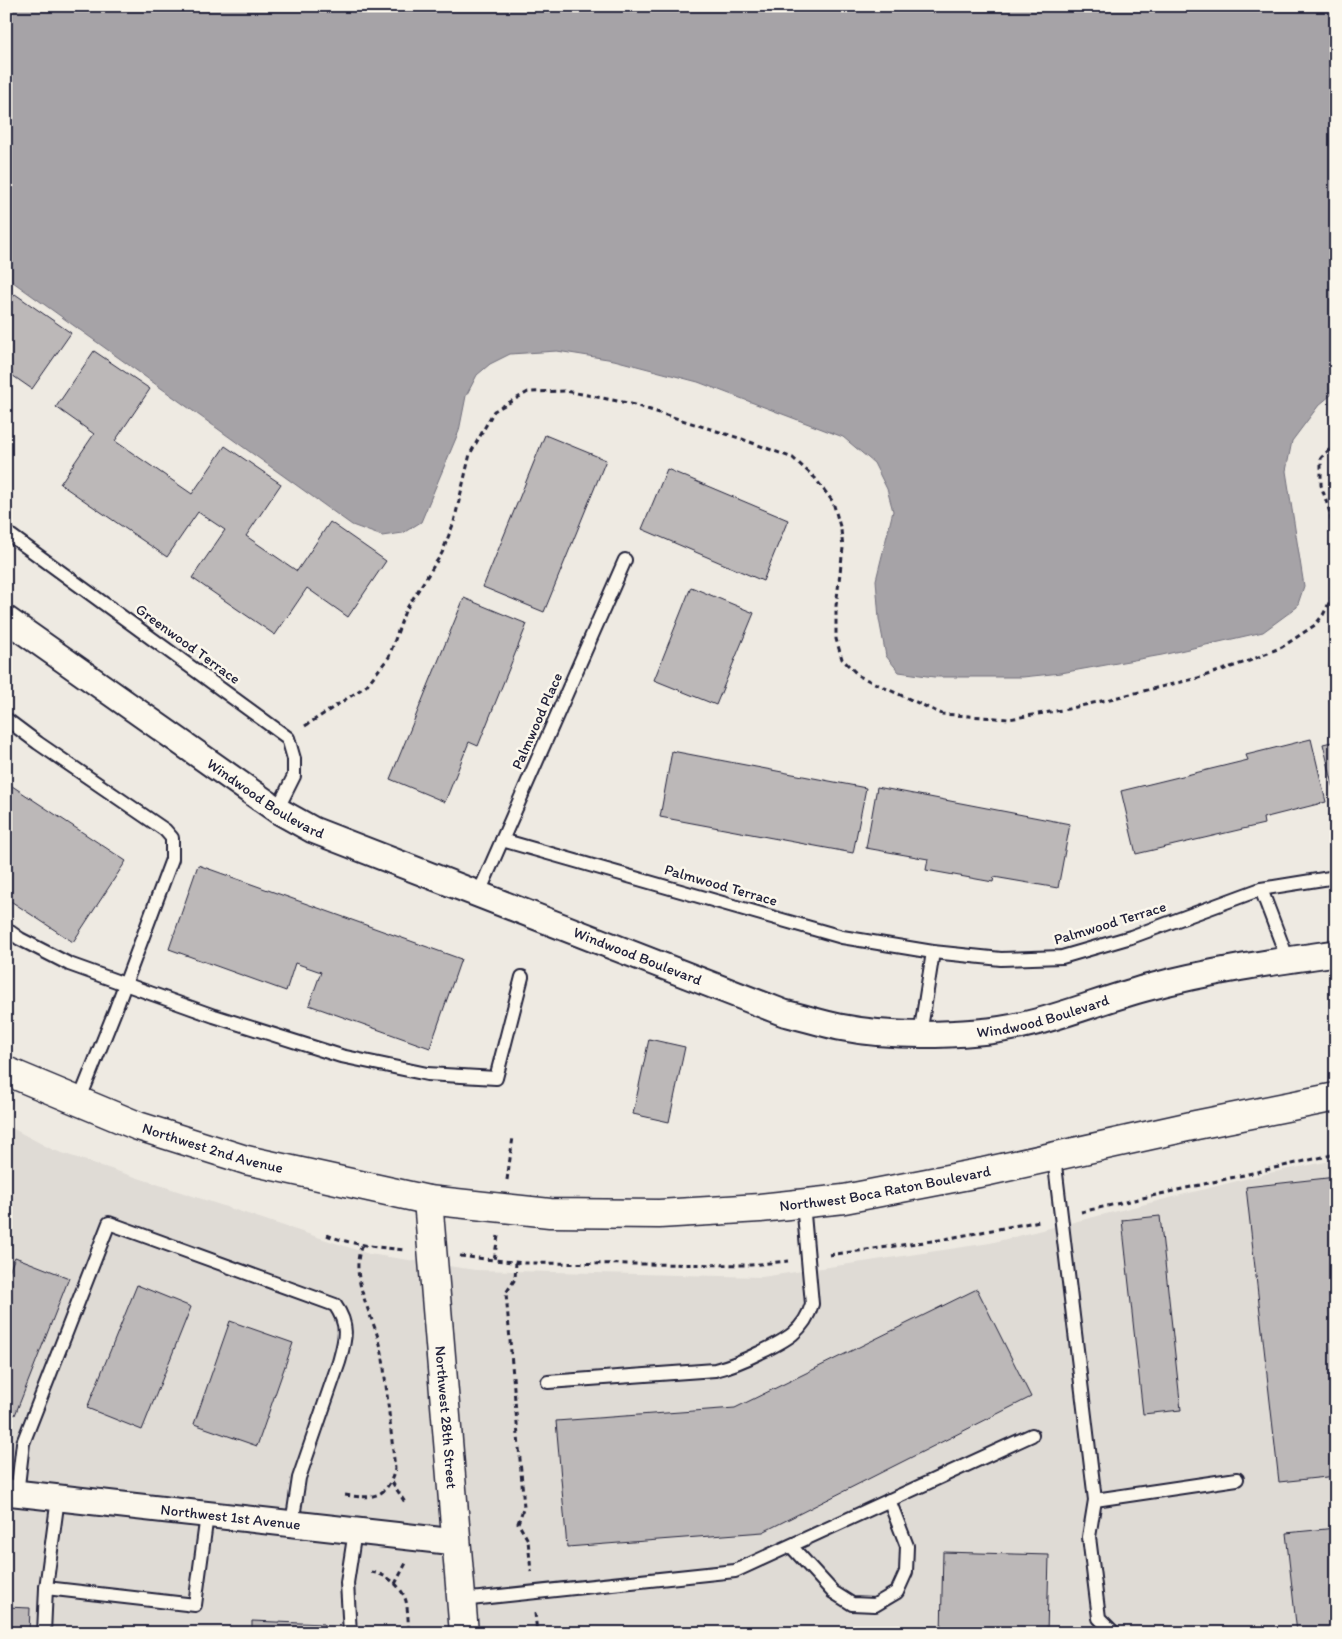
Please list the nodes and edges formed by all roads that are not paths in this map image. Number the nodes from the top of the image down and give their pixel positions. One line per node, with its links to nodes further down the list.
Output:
1 (6, 532): 5 (lane, Greenwood Terrace)
2 (625, 560): 6 (lane, Palmwood Place)
3 (6, 619): 5 (street, Windwood Boulevard)
4 (6, 719): 15 (lane)
5 (277, 810): 9 (street, Windwood Boulevard)
6 (502, 840): 9 (lane, Palmwood Place); 11 (lane, Palmwood Terrace)
7 (1336, 877): 8 (lane, Palmwood Terrace)
8 (1261, 889): 11 (lane, Palmwood Terrace); 13 (lane)
9 (478, 895): 16 (street, Windwood Boulevard)
10 (6, 929): 15 (lane)
11 (933, 952): 16 (lane)
12 (1336, 954): 13 (street, Windwood Boulevard)
13 (1288, 960): 16 (street, Windwood Boulevard)
14 (522, 977): 15 (lane)
15 (125, 984): 19 (lane)
16 (920, 1035)
17 (6, 1071): 19 (street, Northwest 2nd Avenue)
18 (1336, 1096): 20 (street, Northwest Boca Raton Boulevard)
19 (79, 1101): 21 (street, Northwest 2nd Avenue)
20 (1054, 1157): 22 (street, Northwest Boca Raton Boulevard); 29 (lane)
21 (428, 1200): 22 (street, Northwest Boca Raton Boulevard); 33 (street, Northwest 28th Street)
22 (803, 1203): 23 (lane)
23 (548, 1382)
24 (1032, 1435): 28 (lane)
25 (1238, 1479): 29 (lane)
26 (12, 1493): 27 (street, Northwest 1st Avenue); 31 (lane)
27 (58, 1498): 30 (street, Northwest 1st Avenue); 35 (lane)
28 (890, 1500): 34 (lane); 34 (lane)
29 (1095, 1500): 40 (lane)
30 (207, 1515): 31 (street, Northwest 1st Avenue); 35 (lane)
31 (292, 1524): 32 (street, Northwest 1st Avenue)
32 (355, 1531): 33 (street, Northwest 1st Avenue); 38 (lane)
33 (456, 1542): 36 (street, Northwest 28th Street)
34 (791, 1546): 36 (lane)
35 (46, 1588): 37 (lane)
36 (461, 1600): 39 (street, Northwest 28th Street)
37 (44, 1633)
38 (350, 1633)
39 (464, 1633)
40 (1114, 1633)

